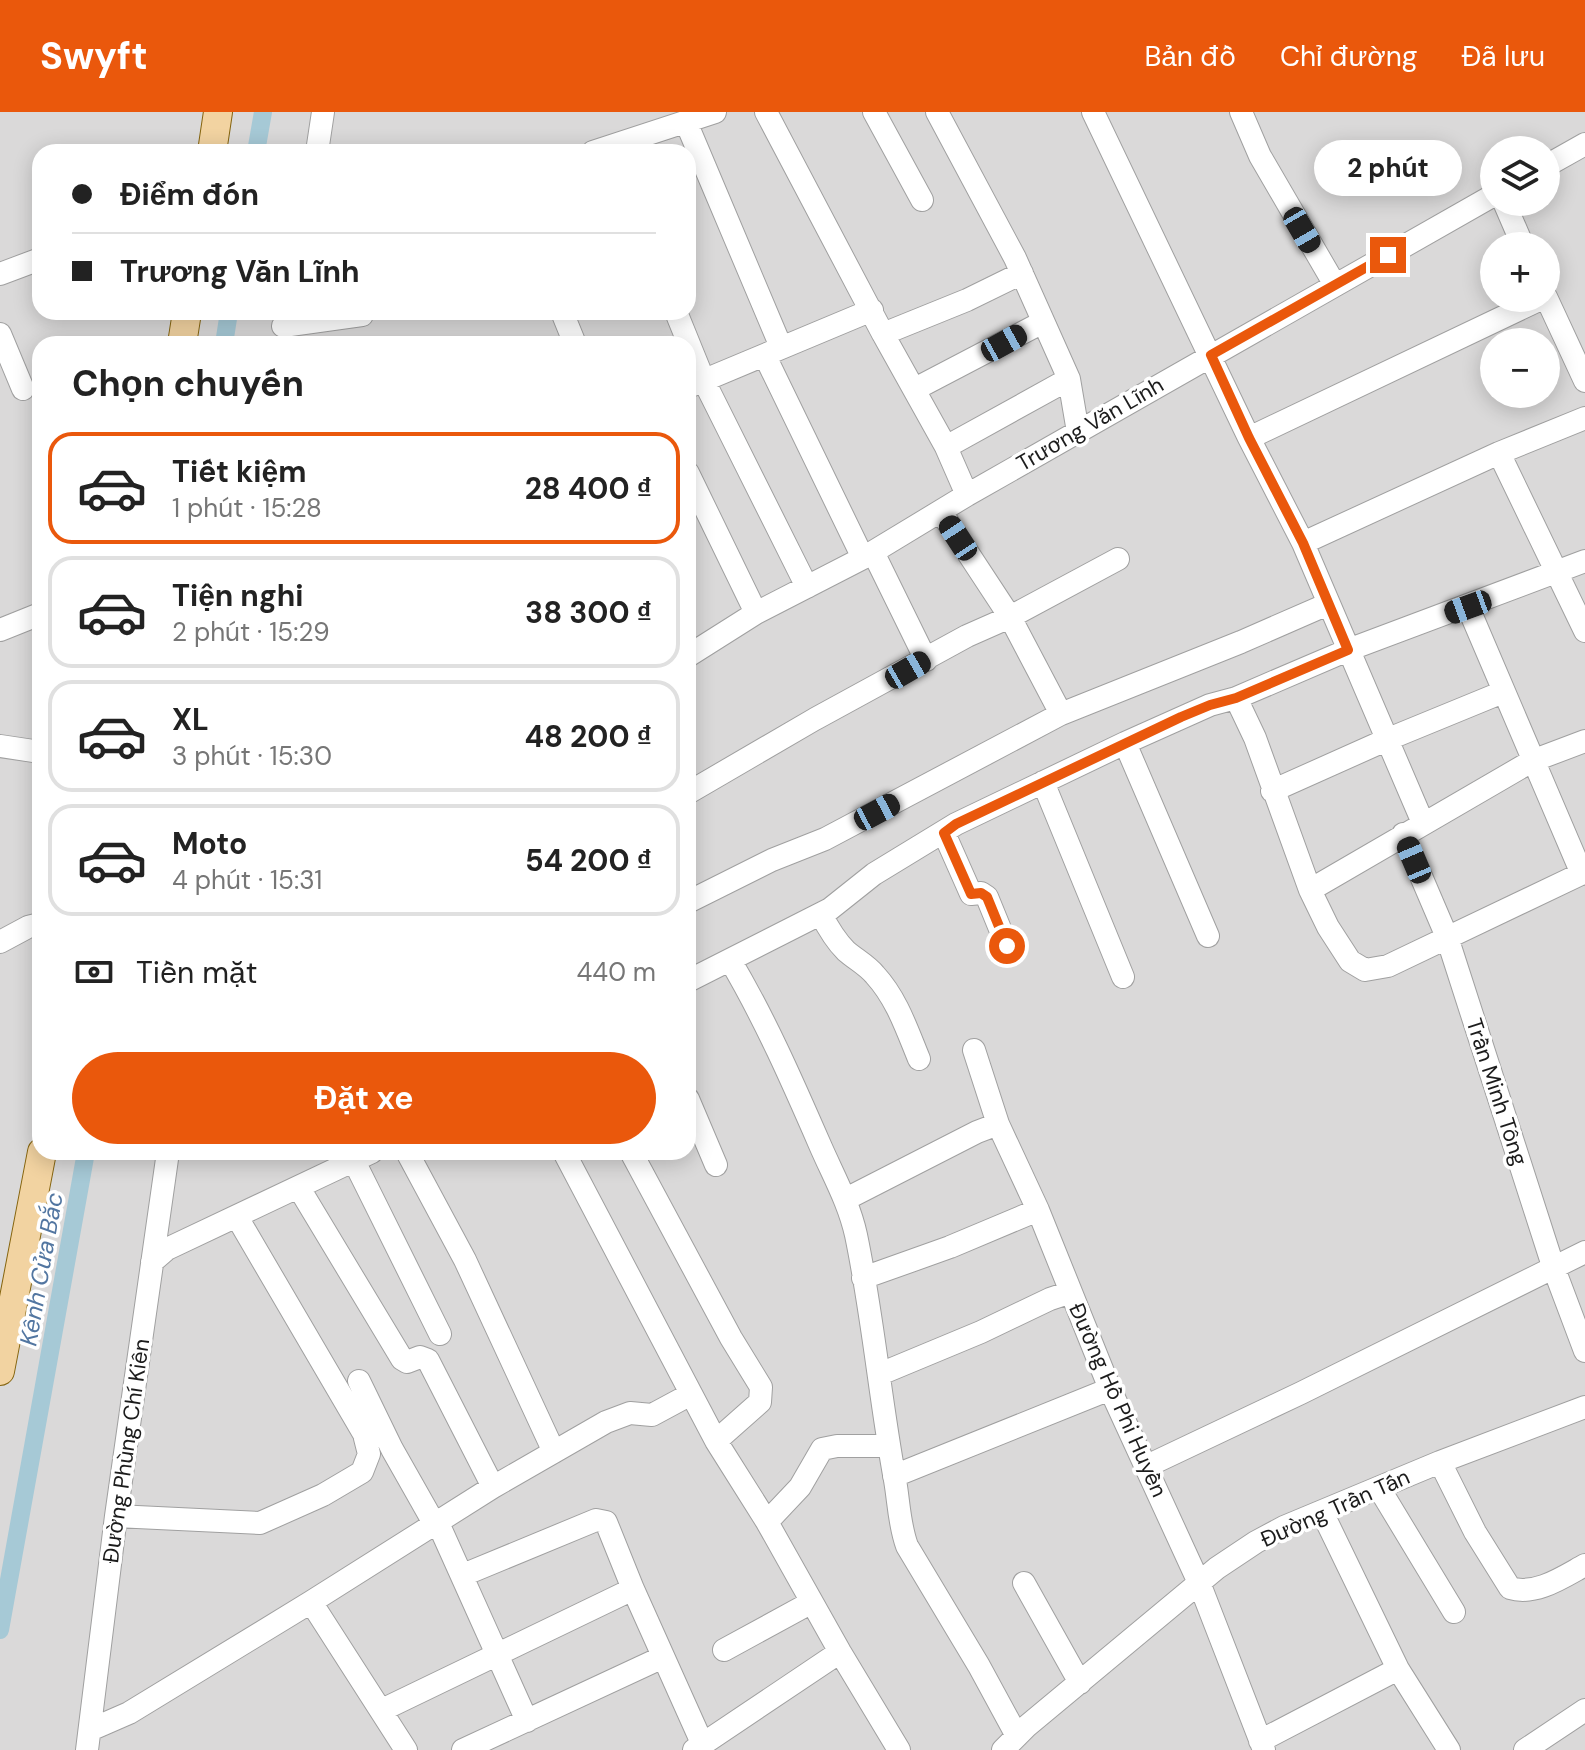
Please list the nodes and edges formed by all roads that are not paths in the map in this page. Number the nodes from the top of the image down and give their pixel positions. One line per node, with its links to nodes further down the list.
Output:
1 (218, 112): 10 (main road)
2 (323, 112): 11 (street)
3 (715, 112): 9 (street)
4 (766, 112): 23 (street)
5 (874, 112): 17 (street)
6 (937, 112): 20 (street)
7 (1093, 112): 32 (street)
8 (1241, 112): 22 (street)
9 (686, 122): 12 (street); 13 (street)
10 (213, 144)
11 (318, 144)
12 (624, 144)
13 (694, 144)
14 (1585, 144): 16 (street)
15 (696, 148): 31 (street)
16 (1560, 158)
17 (922, 200)
18 (1480, 203): 22 (street, Trương Văn Lĩnh)
19 (32, 262): 21 (street)
20 (1022, 273): 27 (street); 30 (street)
21 (0, 274)
22 (1335, 285): 32 (street, Trương Văn Lĩnh)
23 (872, 310): 30 (street); 31 (street)
24 (1514, 312): 40 (street)
25 (1552, 312): 34 (street)
26 (329, 320): 28 (street)
27 (1043, 322): 33 (street); 37 (street)
28 (283, 327)
29 (0, 334): 36 (street)
30 (883, 334): 37 (street)
31 (773, 351): 35 (street); 47 (street)
32 (1211, 355): 39 (street, Trương Văn Lĩnh); 40 (street)
33 (1069, 379): 39 (street); 41 (street)
34 (1585, 381)
35 (696, 384): 51 (street)
36 (23, 389)
37 (915, 389): 41 (street)
38 (1585, 418): 42 (street)
39 (1078, 432): 44 (street, Trương Văn Lĩnh)
40 (1249, 438): 46 (street)
41 (946, 447): 44 (street)
42 (1499, 453): 46 (street); 50 (street)
43 (696, 489): 54 (street)
44 (967, 495): 45 (street, Trương Văn Lĩnh)
45 (941, 512): 47 (street, Trương Văn Lĩnh); 56 (street)
46 (1303, 543): 52 (street)
47 (868, 555): 51 (street, Trương Văn Lĩnh); 61 (street)
48 (1118, 559): 56 (street)
49 (1585, 561): 50 (street)
50 (1559, 572): 53 (street); 58 (street)
51 (807, 587): 54 (street, Trương Văn Lĩnh)
52 (1328, 604): 60 (street); 64 (street)
53 (1468, 607): 60 (street); 62 (street)
54 (756, 613): 59 (street, Trương Văn Lĩnh)
55 (32, 617): 57 (street)
56 (1010, 617): 61 (street); 64 (street)
57 (0, 630)
58 (1585, 631)
59 (696, 643)
60 (1348, 650): 63 (street); 65 (street)
61 (926, 660): 72 (street)
62 (1503, 692): 65 (street); 70 (street)
63 (1236, 698): 67 (street); 73 (street)
64 (1061, 714): 79 (street)
65 (1386, 740): 73 (street); 74 (street)
66 (1585, 741): 70 (street)
67 (1125, 743): 71 (street); 82 (street)
68 (0, 746): 69 (street)
69 (32, 751)
70 (1532, 761): 74 (street); 77 (street)
71 (1043, 782): 75 (street); 88 (street)
72 (696, 788)
73 (1272, 791): 78 (street)
74 (1423, 823): 76 (street)
75 (944, 833): 80 (street); 85 (street)
76 (1403, 834): 78 (street); 83 (street, Trần Minh Tông)
77 (1584, 873): 83 (street)
78 (1310, 890): 83 (street)
79 (696, 898)
80 (821, 914): 86 (street); 90 (street)
81 (32, 926): 84 (street)
82 (1208, 936)
83 (1447, 937): 107 (street, Trần Minh Tông)
84 (0, 942)
85 (1007, 946)
86 (730, 960): 87 (street); 102 (street)
87 (696, 977)
88 (1123, 977)
89 (974, 1050): 92 (street, Đường Hồ Phi Huyền)
90 (919, 1059)
91 (696, 1118): 100 (street)
92 (998, 1124): 102 (street); 103 (street, Đường Hồ Phi Huyền)
93 (40, 1160): 112 (main road)
94 (167, 1160): 106 (street, Đường Phùng Chí Kiên)
95 (355, 1160): 101 (street)
96 (365, 1160): 110 (street)
97 (411, 1160): 120 (street)
98 (568, 1160): 116 (street)
99 (635, 1160): 118 (street)
100 (716, 1165)
101 (299, 1188): 104 (street); 124 (street)
102 (846, 1199): 108 (street)
103 (1038, 1210): 108 (street); 109 (street, Đường Hồ Phi Huyền)
104 (237, 1217): 106 (street); 127 (street)
105 (1585, 1252): 107 (street)
106 (152, 1262): 127 (street, Đường Phùng Chí Kiên)
107 (1553, 1266): 111 (street, Trần Minh Tông); 122 (street)
108 (863, 1278): 113 (street)
109 (1071, 1292): 113 (street); 115 (street, Đường Hồ Phi Huyền)
110 (440, 1334)
111 (1585, 1351)
112 (0, 1371)
113 (880, 1374): 119 (street)
114 (359, 1381): 129 (street)
115 (1110, 1389): 122 (street, Đường Hồ Phi Huyền); 123 (street)
116 (691, 1394): 118 (street); 120 (street)
117 (1585, 1407): 121 (street, Đường Trần Tấn)
118 (716, 1441): 128 (street)
119 (888, 1446): 123 (street); 128 (street)
120 (554, 1452): 124 (street)
121 (1440, 1462): 125 (street, Đường Trần Tấn); 130 (street)
122 (1147, 1466): 133 (street, Đường Hồ Phi Huyền)
123 (894, 1476): 148 (street)
124 (493, 1487): 129 (street)
125 (1379, 1488): 126 (street, Đường Trần Tấn); 137 (street)
126 (1322, 1512): 133 (street, Đường Trần Tấn); 142 (street)
127 (116, 1516): 147 (street, Đường Phùng Chí Kiên)
128 (767, 1522): 136 (street)
129 (436, 1524): 131 (street); 135 (street)
130 (1585, 1565)
131 (463, 1575): 134 (street); 140 (street)
132 (1024, 1583): 143 (street)
133 (1200, 1585): 143 (street, Đường Trần Tấn); 150 (street, Đường Hồ Phi Huyền)
134 (633, 1589): 140 (street); 141 (street)
135 (311, 1602): 144 (street); 147 (street)
136 (812, 1602): 138 (street); 139 (street)
137 (1454, 1612)
138 (724, 1650)
139 (840, 1652): 149 (street); 153 (street)
140 (496, 1654): 144 (street); 146 (street)
141 (663, 1657): 146 (street); 149 (street)
142 (1398, 1669): 150 (street); 154 (street)
143 (1080, 1683): 148 (street, Đường Trần Tấn)
144 (382, 1710): 151 (street)
145 (1585, 1710): 155 (street)
146 (527, 1721): 152 (street)
147 (89, 1740)
148 (1010, 1743)
149 (698, 1746)
150 (1262, 1746)
151 (406, 1750)
152 (463, 1750)
153 (899, 1750)
154 (1449, 1750)
155 (1525, 1750)

